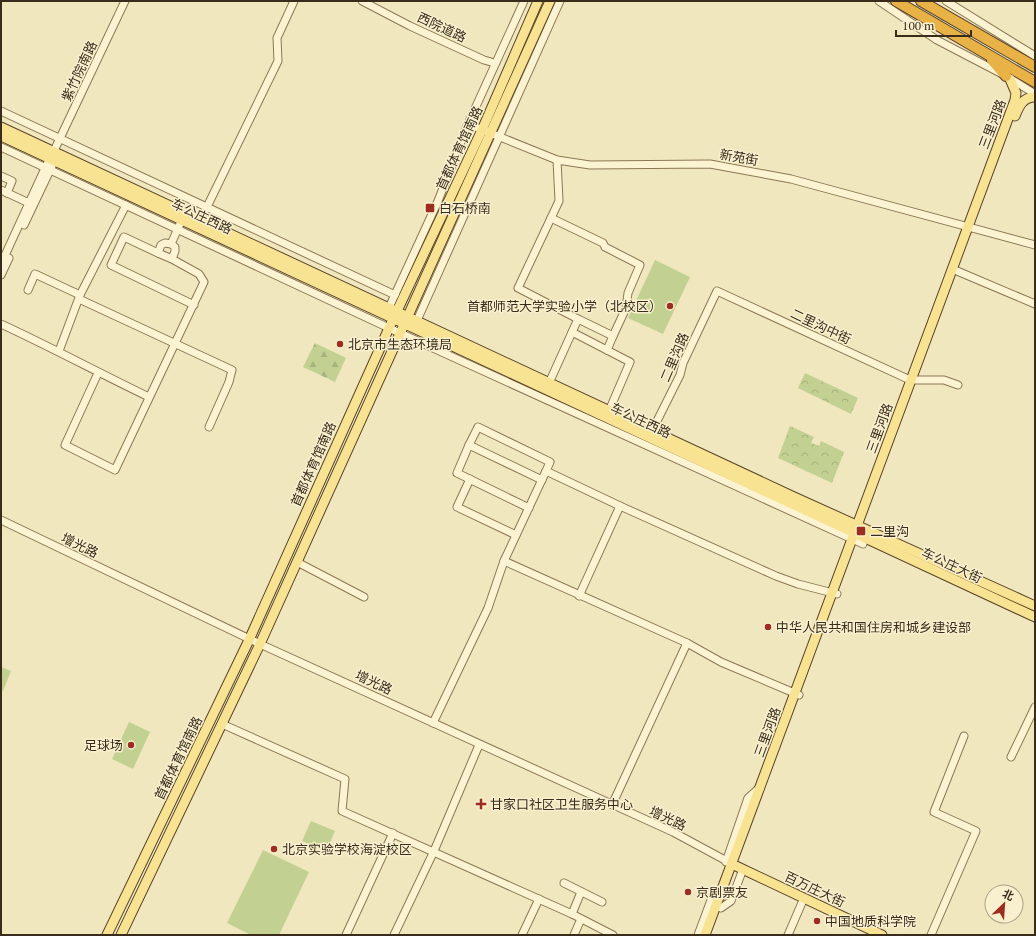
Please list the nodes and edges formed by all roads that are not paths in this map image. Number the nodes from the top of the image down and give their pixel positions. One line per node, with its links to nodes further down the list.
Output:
1 (125, 1): 24 (street, 紫竹院南路)
2 (294, 1): 33 (street)
3 (362, 1): 14 (street, 西院道路)
4 (524, 1): 20 (street, 首都体育馆南路)
5 (538, 1): 22 (main road, 首都体育馆南路)
6 (550, 1): 22 (main road, 首都体育馆南路)
7 (560, 1): 22 (street, 首都体育馆南路)
8 (879, 1): 16 (street)
9 (921, 1): 15 (highway)
10 (946, 1): 13 (street)
11 (897, 2): 12 (highway)
12 (986, 53): 16 (highway); 17 (highway)
13 (1035, 56)
14 (491, 62)
15 (1035, 67)
16 (1008, 77): 18 (street); 36 (main road, 三里河路)
17 (1035, 82)
18 (1035, 95): 36 (main road, 三里河路)
19 (1, 112): 24 (street)
20 (468, 124): 22 (street, 新苑街); 47 (street, 首都体育馆南路)
21 (1, 127): 26 (main road, 车公庄西路)
22 (490, 133): 27 (street, 新苑街); 51 (main road, 首都体育馆南路); 54 (main road, 首都体育馆南路); 55 (street, 首都体育馆南路)
23 (1, 136): 26 (main road, 车公庄西路)
24 (61, 140): 26 (street, 紫竹院南路); 33 (street)
25 (1, 147): 28 (street)
26 (53, 157): 28 (street, 紫竹院南路); 34 (main road, 车公庄西路)
27 (557, 160): 35 (street); 36 (street, 新苑街)
28 (48, 169): 31 (street, 紫竹院南路); 32 (street); 44 (street, 紫竹院南路)
29 (1, 176): 30 (street)
30 (4, 192): 31 (street)
31 (29, 202): 42 (street, 紫竹院南路)
32 (126, 205): 37 (street); 48 (street)
33 (206, 210): 47 (street)
34 (183, 217): 37 (street); 51 (main road, 车公庄西路)
35 (551, 218): 52 (street); 57 (street)
36 (970, 228): 39 (street, 新苑街); 43 (main road, 三里河路); 62 (main road, 三里河路)
37 (178, 229): 38 (street); 51 (street)
38 (171, 244): 40 (street); 41 (street)
39 (1035, 245)
40 (158, 252): 41 (street); 50 (street)
41 (172, 259): 50 (street)
42 (1, 264)
43 (957, 271): 49 (street); 62 (main road, 三里河路)
44 (1, 276)
45 (28, 290): 48 (street)
46 (717, 291): 62 (street, 二里沟中街); 68 (street, 二里沟路)
47 (395, 295): 51 (street, 首都体育馆南路)
48 (80, 297): 58 (street); 60 (street)
49 (1035, 304)
50 (194, 305): 58 (street)
51 (391, 317): 54 (main road, 车公庄西路); 54 (street); 87 (main road, 首都体育馆南路)
52 (578, 319): 56 (street); 57 (street)
53 (1, 324): 60 (street)
54 (403, 324): 55 (main road, 车公庄西路); 76 (street); 81 (main road, 首都体育馆南路)
55 (415, 325): 63 (main road, 车公庄西路); 73 (main road, 车公庄西路)
56 (572, 332): 59 (street); 63 (street)
57 (613, 336): 59 (street)
58 (176, 343): 65 (street); 67 (street)
59 (607, 350): 66 (street)
60 (59, 351): 61 (street)
61 (98, 372): 65 (street); 65 (street)
62 (913, 380): 64 (street); 78 (main road, 三里河路)
63 (549, 383): 66 (main road, 车公庄西路)
64 (958, 385)
65 (149, 397)
66 (609, 411): 68 (main road, 车公庄西路)
67 (209, 427)
68 (652, 431): 78 (main road, 车公庄西路)
69 (469, 445): 70 (street); 71 (street); 72 (street)
70 (546, 471): 72 (street); 74 (street)
71 (470, 479): 75 (street); 79 (street)
72 (542, 480): 75 (street)
73 (772, 495): 76 (main road); 78 (main road, 车公庄西路)
74 (620, 506): 82 (street); 83 (street)
75 (529, 508): 79 (street)
76 (783, 508): 78 (street)
77 (1, 520): 87 (street, 增光路)
78 (858, 535): 82 (main road, 三里河路); 85 (main road, 车公庄大街); 86 (main road, 车公庄大街)
79 (516, 536): 80 (street)
80 (504, 561): 83 (street); 92 (street)
81 (297, 562): 84 (street); 89 (main road, 首都体育馆南路)
82 (835, 593): 90 (main road, 三里河路)
83 (579, 596): 88 (street)
84 (364, 597)
85 (1035, 606)
86 (1035, 618)
87 (249, 640): 89 (street, 增光路); 109 (main road, 首都体育馆南路)
88 (687, 643): 90 (street); 97 (street)
89 (260, 644): 92 (street, 增光路); 93 (main road, 首都体育馆南路)
90 (794, 693): 100 (main road, 三里河路); 100 (main road, 三里河路)
91 (1035, 707): 96 (street)
92 (433, 723): 95 (street, 增光路)
93 (222, 724): 98 (street); 110 (main road, 首都体育馆南路)
94 (964, 736): 121 (street)
95 (479, 745): 97 (street, 增光路); 99 (street)
96 (1011, 757)
97 (612, 805): 100 (street, 增光路)
98 (393, 833): 99 (street); 111 (street)
99 (434, 852): 105 (street); 112 (street)
100 (734, 865): 103 (main road, 三里河路); 104 (main road, 百万庄大街); 118 (main road, 三里河路)
101 (564, 883): 102 (street)
102 (582, 892): 106 (street); 107 (street)
103 (721, 892): 116 (street, 三里河路); 117 (main road, 三里河路)
104 (804, 898): 119 (street); 120 (main road, 百万庄大街)
105 (539, 899): 107 (street); 113 (street)
106 (602, 902)
107 (572, 914): 108 (street)
108 (581, 919): 114 (street); 115 (street)
109 (107, 935)
110 (121, 935)
111 (346, 935)
112 (394, 935)
113 (522, 935)
114 (574, 935)
115 (613, 935)
116 (698, 935)
117 (705, 935)
118 (710, 935)
119 (788, 935)
120 (882, 935)
121 (931, 935)

